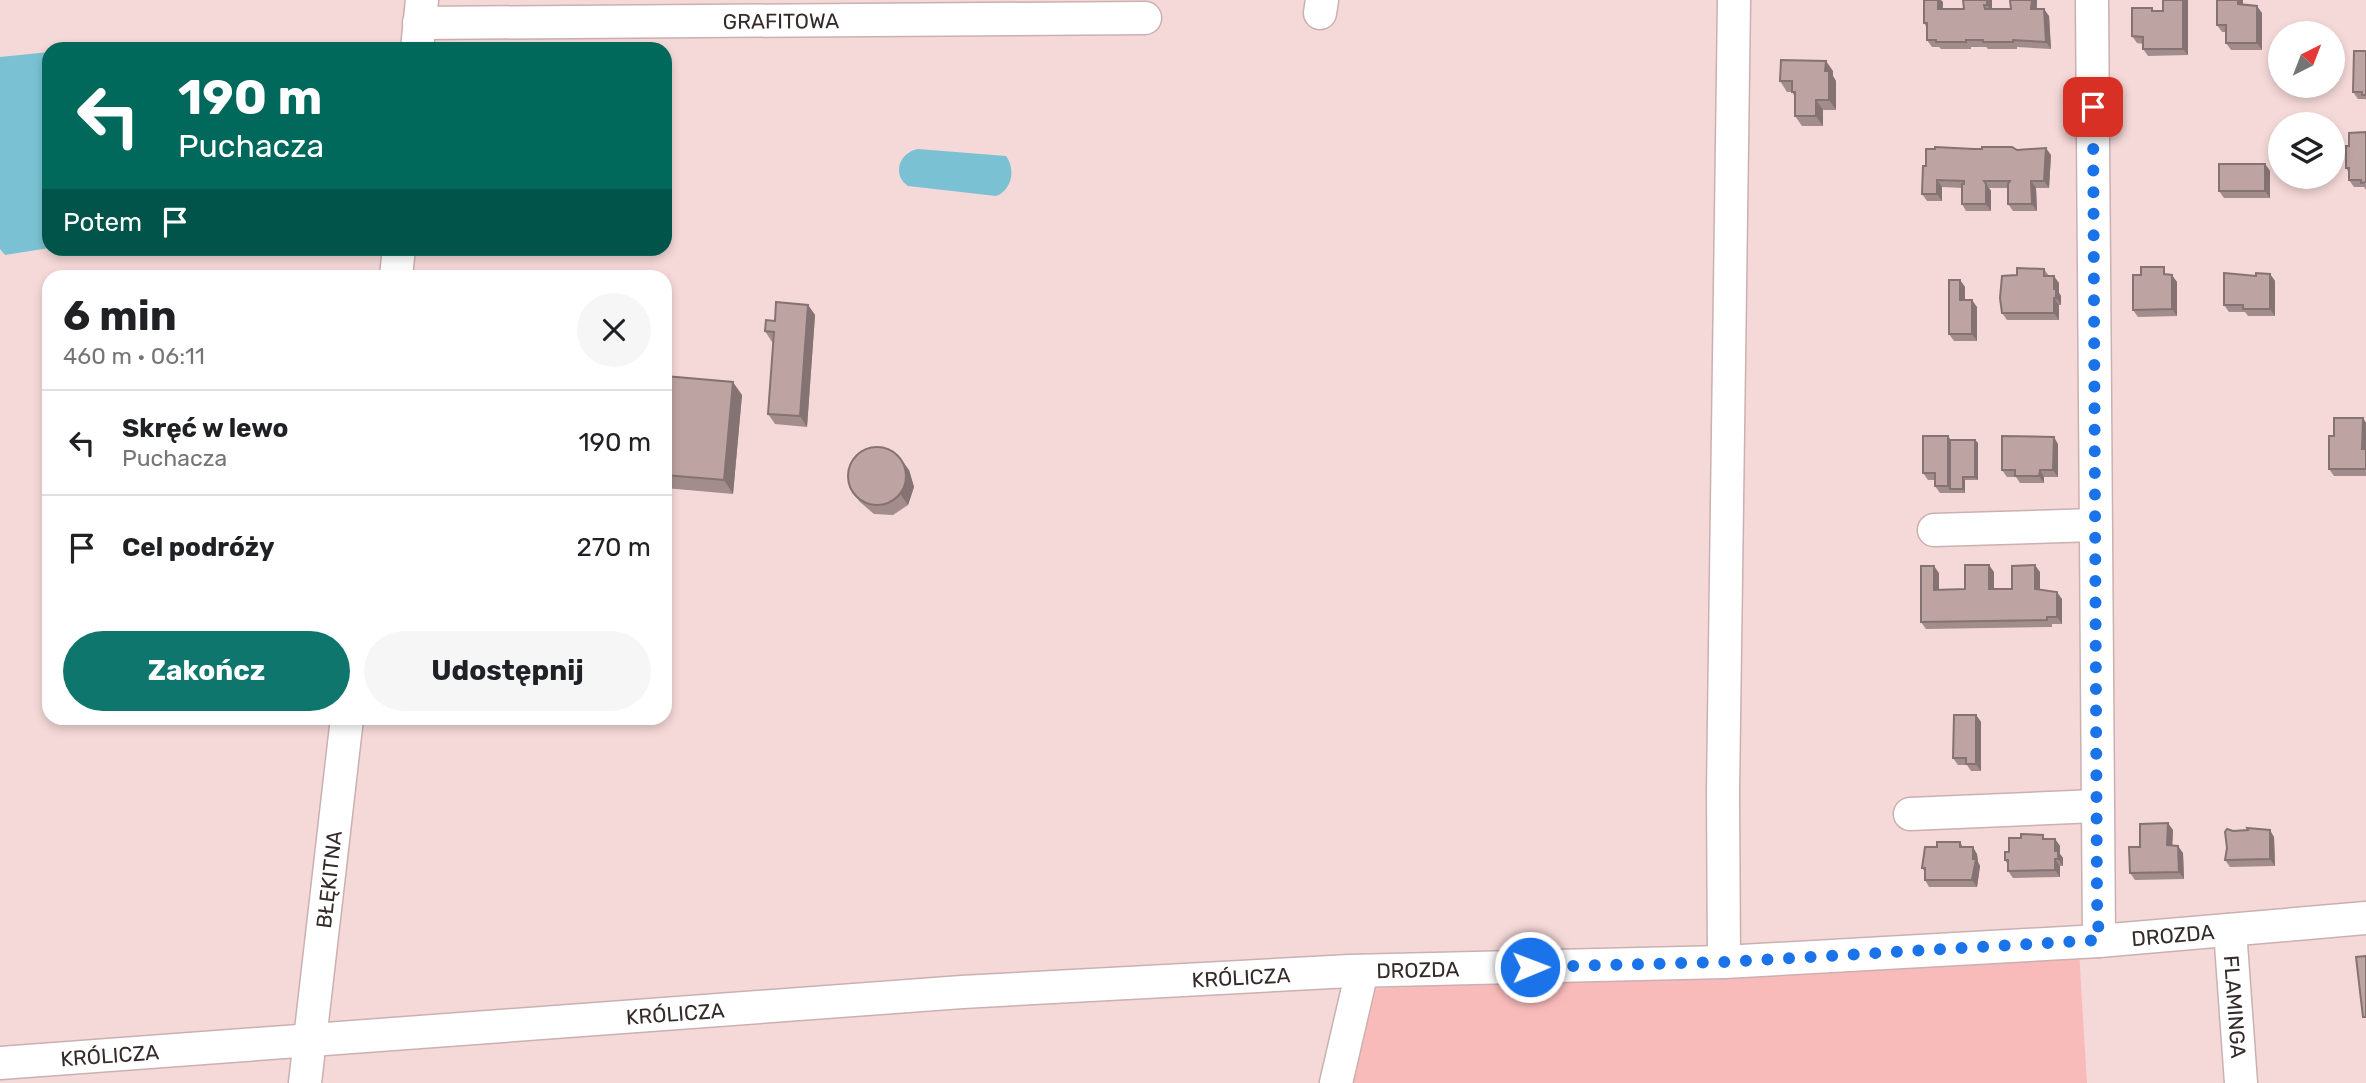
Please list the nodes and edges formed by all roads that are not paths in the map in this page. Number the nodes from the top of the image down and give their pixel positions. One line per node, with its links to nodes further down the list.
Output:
1 (1734, 0): 13 (street)
2 (2092, 0): 5 (street)
3 (1145, 18): 4 (street, GRAFITOWA)
4 (420, 24)
5 (2095, 525): 6 (street); 8 (street)
6 (1934, 530)
7 (346, 725): 15 (street, BŁĘKITNA)
8 (2096, 806): 9 (street); 12 (street)
9 (1910, 814)
10 (2366, 918): 11 (street, DROZDA)
11 (2230, 930): 12 (street, DROZDA); 20 (street, FLAMINGA)
12 (2099, 940): 13 (street, DROZDA)
13 (1724, 962): 14 (street, DROZDA)
14 (1356, 971): 15 (street, KRÓLICZA); 19 (street)
15 (310, 1040): 17 (street, KRÓLICZA); 18 (street, BŁĘKITNA)
16 (0, 1063): 17 (street, KRÓLICZA)
17 (45, 1072)
18 (305, 1083)
19 (1336, 1083)
20 (2241, 1083)

